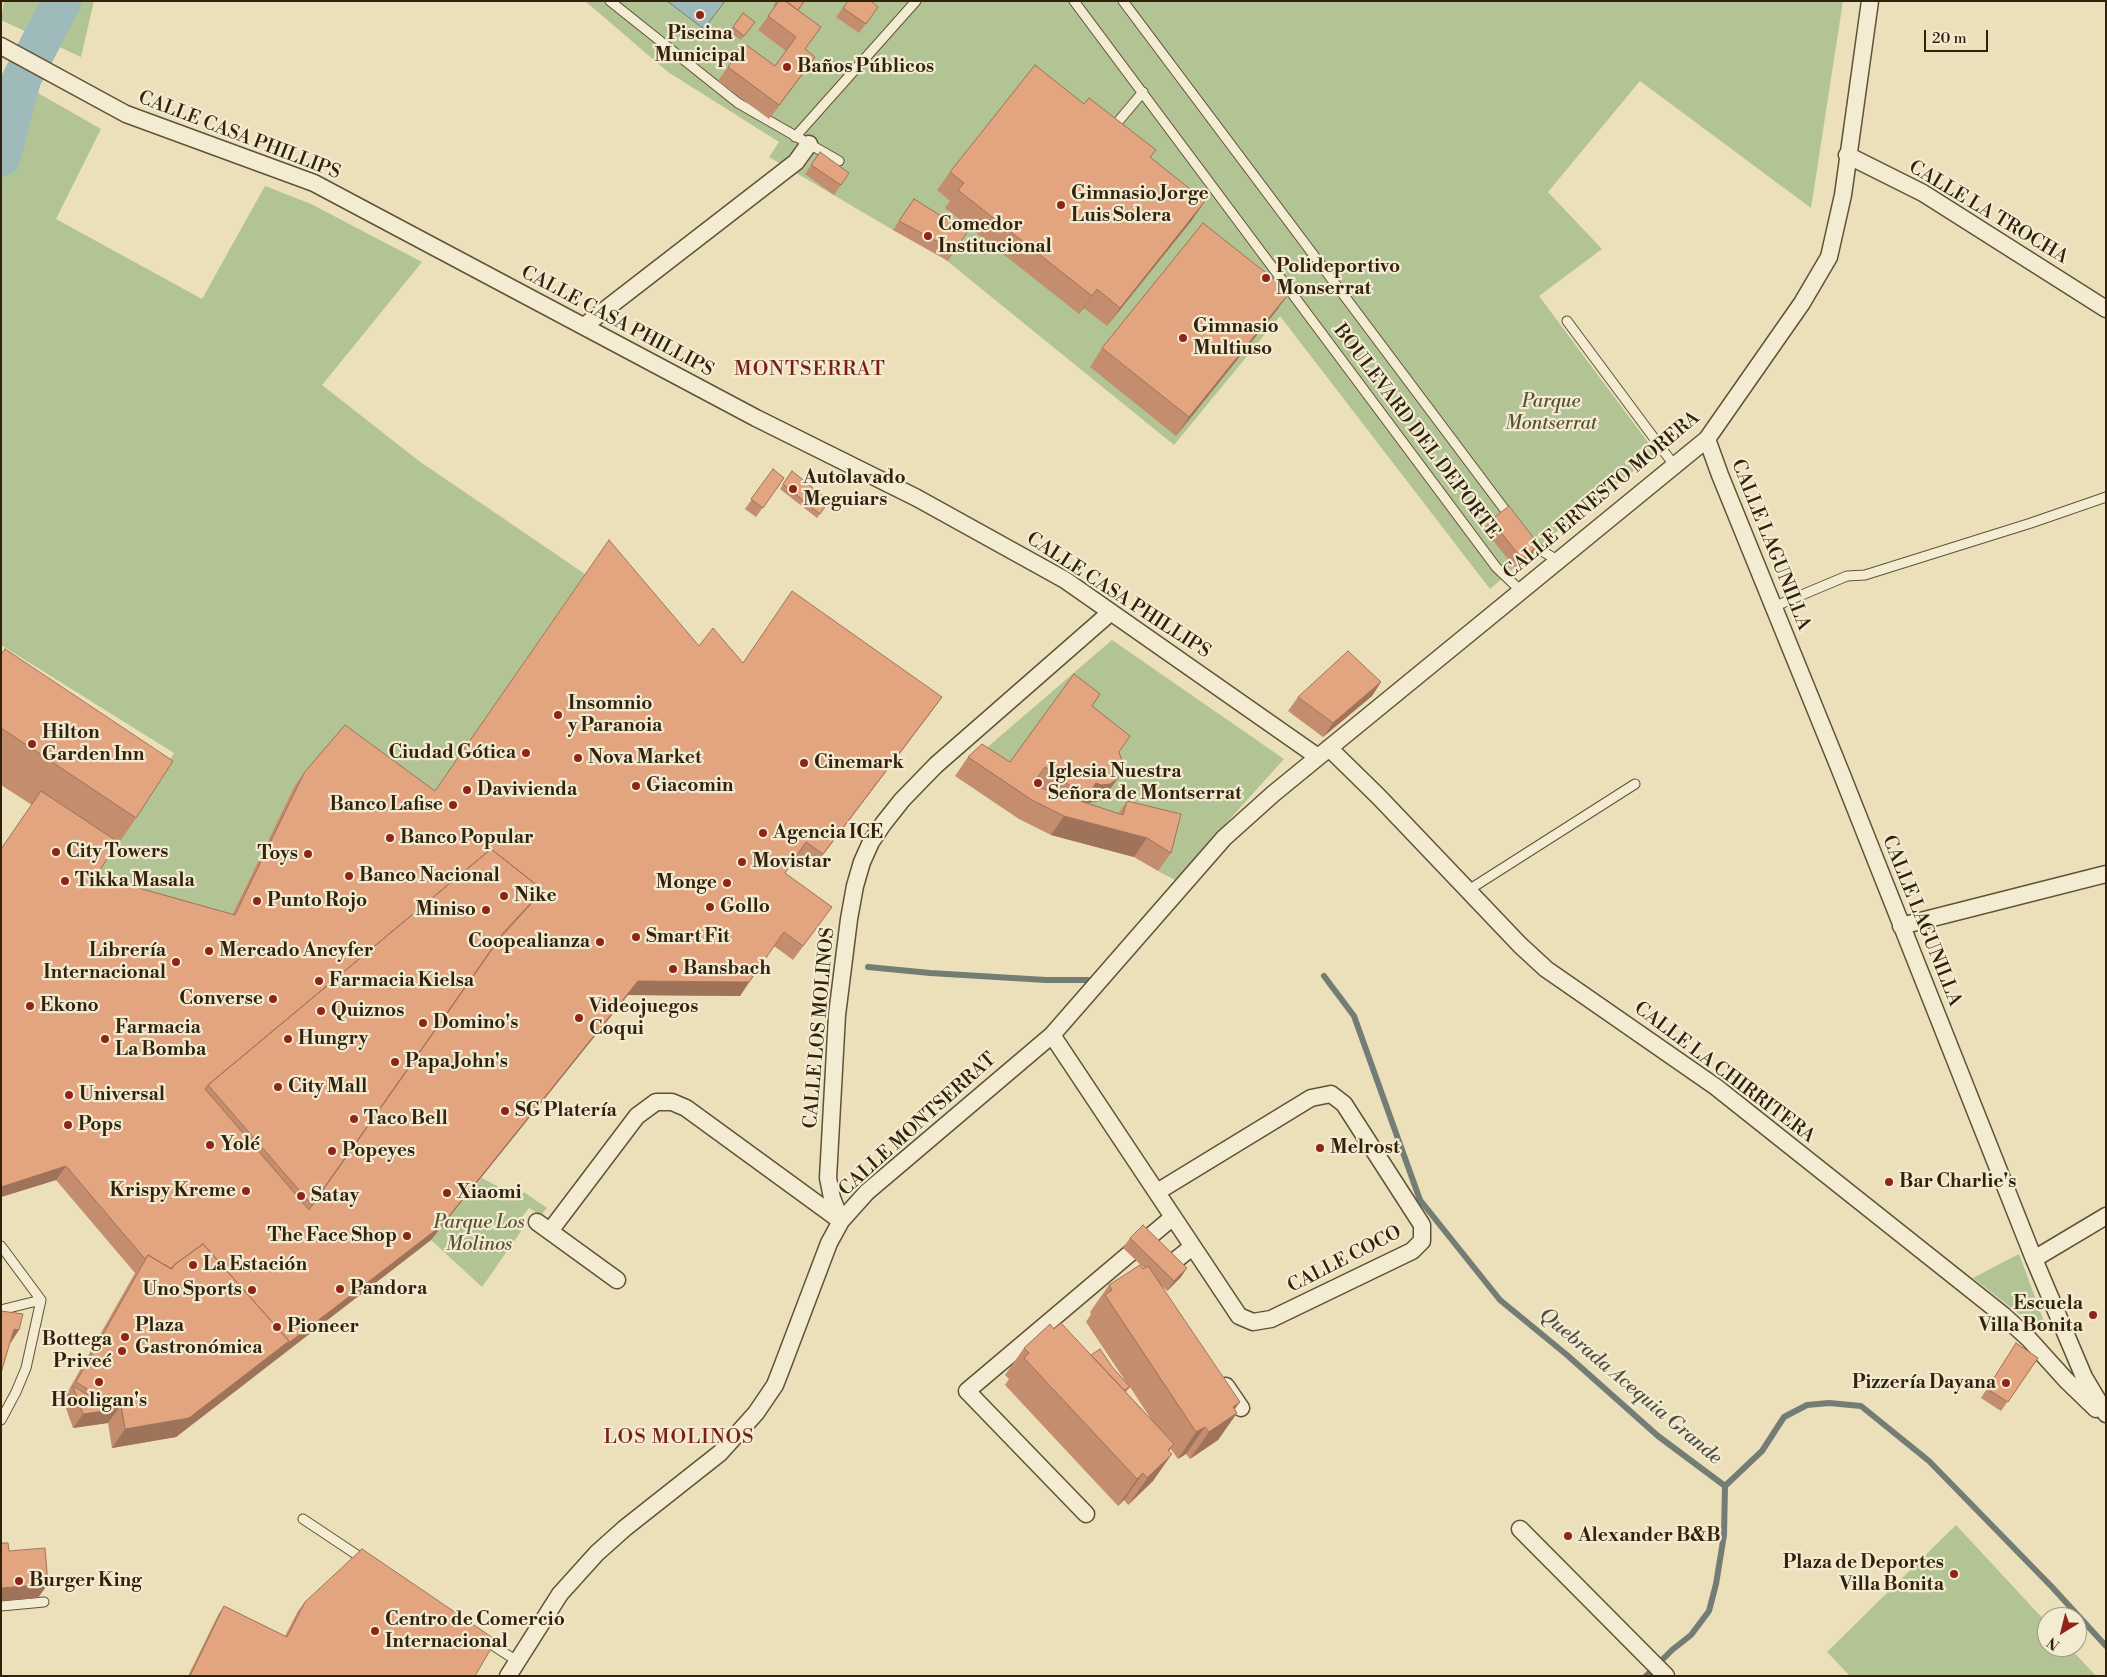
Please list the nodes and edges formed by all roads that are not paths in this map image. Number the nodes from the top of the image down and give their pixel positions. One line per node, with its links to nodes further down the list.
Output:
1 (610, 1): 9 (lane)
2 (916, 1): 9 (lane)
3 (1074, 1): 7 (lane, BOULEVARD DEL DEPORTE)
4 (1123, 1): 18 (lane, BOULEVARD DEL DEPORTE)
5 (1870, 1): 10 (street, CALLE ERNESTO MORERA)
6 (1, 46): 14 (street, CALLE CASA PHILLIPS)
7 (1143, 92): 8 (lane); 19 (lane, BOULEVARD DEL DEPORTE)
8 (1107, 136)
9 (802, 140): 11 (lane); 14 (street)
10 (1847, 155): 12 (street, CALLE LA TROCHA); 15 (street, CALLE ERNESTO MORERA)
11 (839, 161)
12 (2106, 309)
13 (1567, 321): 16 (lane)
14 (584, 326): 21 (street, CALLE CASA PHILLIPS)
15 (1707, 439): 16 (street, CALLE ERNESTO MORERA); 20 (street, CALLE LAGUNILLA)
16 (1674, 465): 18 (street, CALLE ERNESTO MORERA)
17 (2106, 497): 20 (lane)
18 (1559, 561): 19 (street, CALLE ERNESTO MORERA)
19 (1521, 591): 22 (street, CALLE ERNESTO MORERA)
20 (1773, 607): 26 (street, CALLE LAGUNILLA)
21 (1111, 612): 22 (street, CALLE CASA PHILLIPS); 31 (street, CALLE LOS MOLINOS)
22 (1324, 752): 25 (street, CALLE LA CHIRRITERA); 27 (street, CALLE MONTSERRAT)
23 (1635, 784): 25 (lane)
24 (2106, 874): 26 (street)
25 (1467, 891): 41 (street, CALLE LA CHIRRITERA)
26 (1901, 926): 34 (street, CALLE LAGUNILLA)
27 (1052, 1035): 28 (street, CALLE COCO); 31 (street, CALLE MONTSERRAT)
28 (1157, 1192): 30 (street, CALLE COCO); 33 (street, CALLE COCO)
29 (2106, 1216): 34 (street)
30 (1173, 1217): 33 (street, CALLE COCO); 43 (street)
31 (842, 1222): 35 (street); 50 (street, CALLE MONTSERRAT)
32 (1, 1246): 37 (lane)
33 (1192, 1246): 36 (street)
34 (2034, 1258): 41 (street, CALLE LAGUNILLA)
35 (617, 1280)
36 (1148, 1283)
37 (41, 1300): 38 (lane); 42 (lane)
38 (1, 1310)
39 (1214, 1369): 40 (street)
40 (1241, 1408)
41 (2106, 1416)
42 (1, 1420)
43 (1086, 1514)
44 (303, 1519): 46 (lane)
45 (1520, 1529): 51 (street)
46 (377, 1568)
47 (44, 1602): 48 (lane)
48 (1, 1606)
49 (476, 1634): 50 (lane)
50 (517, 1660): 52 (street, CALLE MONTSERRAT)
51 (1664, 1674)
52 (508, 1676)

